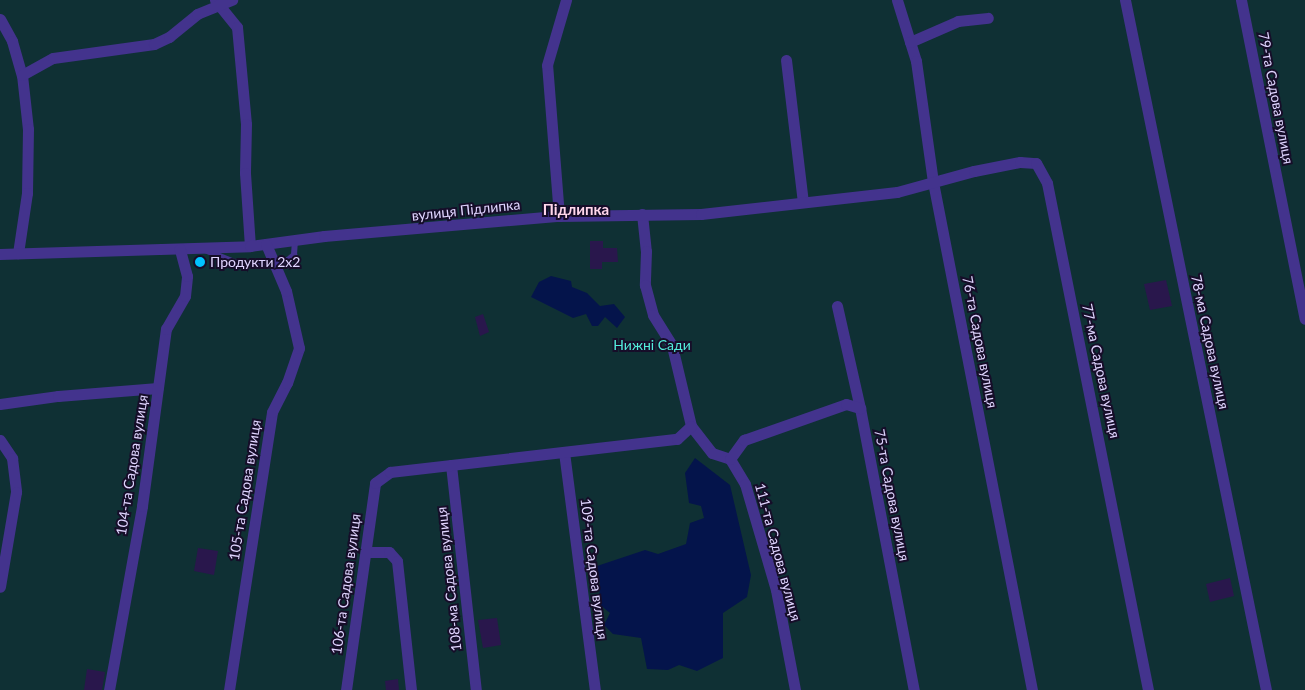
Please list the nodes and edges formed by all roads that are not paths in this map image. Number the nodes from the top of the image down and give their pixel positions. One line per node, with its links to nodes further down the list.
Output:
1 (232, 0): 6 (street)
2 (566, 0): 15 (street)
3 (897, 0): 9 (street, 76-та Садова вулиця)
4 (1125, 0): 46 (street, 78-ма Садова вулиця)
5 (1241, 0): 25 (street, 79-та Садова вулиця)
6 (217, 2): 11 (street); 18 (street)
7 (0, 18): 11 (street)
8 (988, 18): 9 (street)
9 (910, 42): 12 (street, 76-та Садова вулиця)
10 (786, 60): 13 (street)
11 (22, 75): 21 (street)
12 (933, 182): 13 (street, вулиця Підлипка); 44 (street, 76-та Садова вулиця); 45 (street, 77-ма Садова вулиця)
13 (803, 202): 14 (street, вулиця Підлипка)
14 (642, 214): 15 (street, вулиця Підлипка); 29 (street)
15 (559, 216): 16 (street, вулиця Підлипка)
16 (295, 240): 17 (street, вулиця Підлипка); 23 (lane)
17 (266, 244): 18 (street, вулиця Підлипка); 23 (street, 105-та Садова вулиця)
18 (250, 246): 19 (street, вулиця Підлипка)
19 (200, 248): 20 (street, вулиця Підлипка); 23 (lane)
20 (180, 249): 21 (street, вулиця Підлипка); 26 (street, 104-та Садова вулиця)
21 (18, 253): 22 (street, вулиця Підлипка)
22 (0, 254)
23 (273, 263): 37 (street, 105-та Садова вулиця)
24 (837, 306): 28 (street, 75-та Садова вулиця)
25 (1305, 319)
26 (158, 388): 27 (street); 36 (street, 104-та Садова вулиця)
27 (0, 404)
28 (860, 408): 32 (street); 43 (street, 75-та Садова вулиця)
29 (691, 426): 31 (street); 32 (street)
30 (0, 440): 35 (street)
31 (564, 452): 33 (street); 41 (street, 109-та Садова вулиця)
32 (730, 458): 42 (street, 111-та Садова вулиця)
33 (451, 465): 34 (street, 106-та Садова вулиця); 40 (street, 108-ма Садова вулиця)
34 (366, 552): 38 (street, 106-та Садова вулиця); 39 (street)
35 (0, 587)
36 (109, 690)
37 (229, 690)
38 (346, 690)
39 (411, 690)
40 (476, 690)
41 (595, 690)
42 (795, 690)
43 (914, 690)
44 (1032, 690)
45 (1148, 690)
46 (1266, 690)

